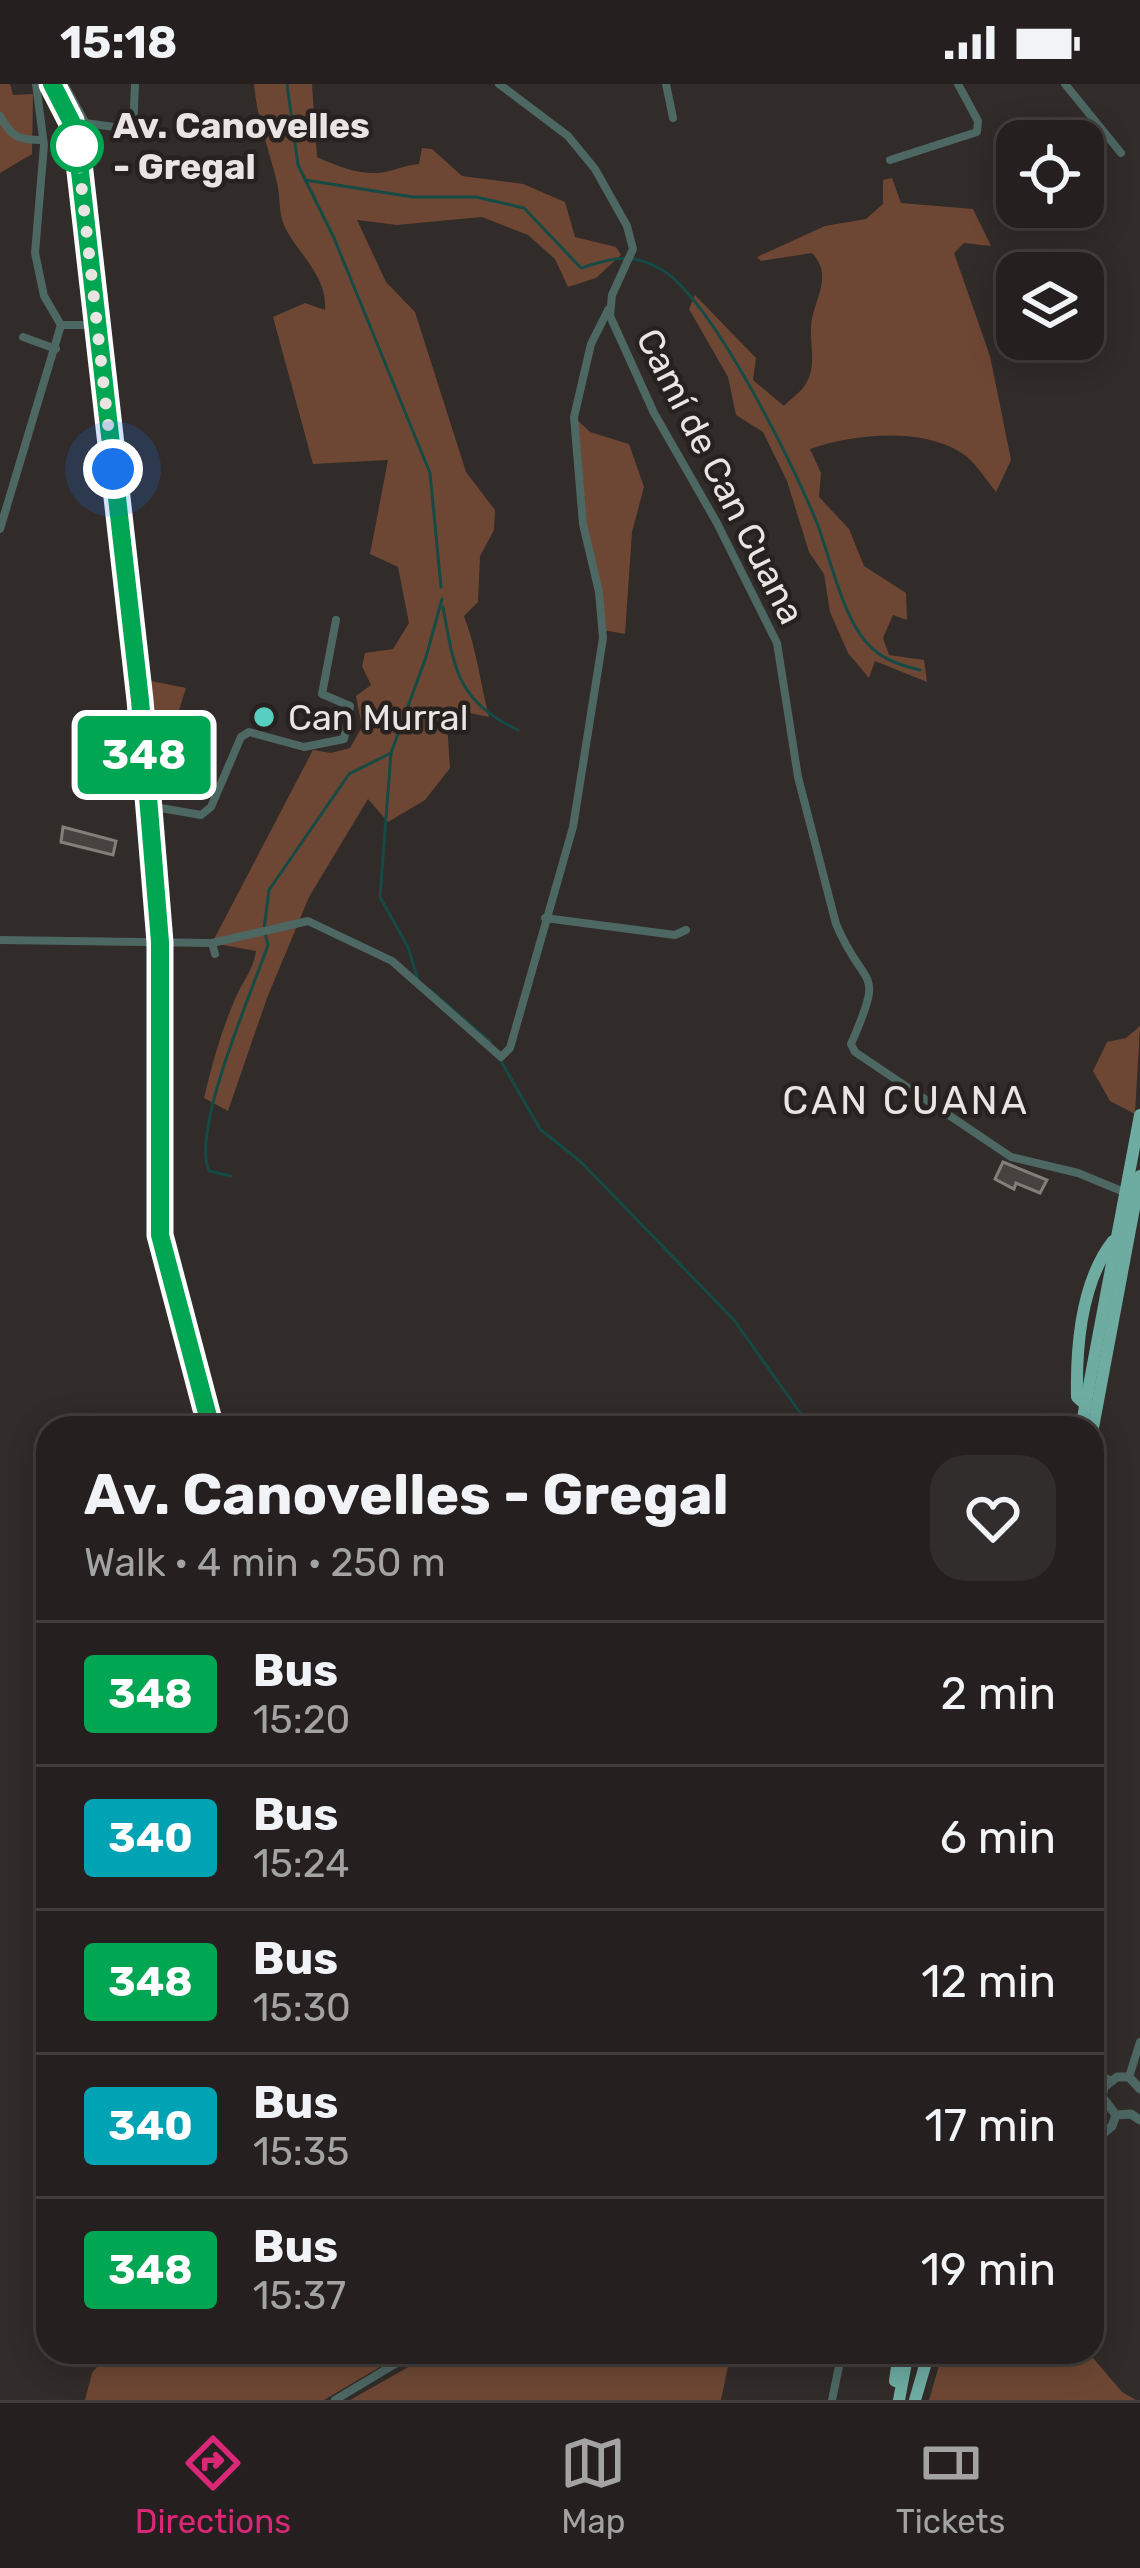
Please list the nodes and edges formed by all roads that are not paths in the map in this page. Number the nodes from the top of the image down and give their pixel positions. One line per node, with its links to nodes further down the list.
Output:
1 (36, 84): 15 (street)
2 (52, 84): 11 (street)
3 (64, 84): 12 (street)
4 (134, 84): 13 (street)
5 (499, 84): 18 (street, Camí de Can Cuana)
6 (666, 84): 10 (street)
7 (958, 84): 17 (street)
8 (1065, 84): 16 (street)
9 (0, 116): 15 (street)
10 (673, 118)
11 (71, 121): 12 (street); 20 (street)
12 (86, 124): 13 (street)
13 (134, 130): 14 (street)
14 (150, 132)
15 (44, 140): 19 (street)
16 (1121, 153)
17 (890, 160)
18 (611, 303): 26 (street); 32 (street, Camí de Can Cuana)
19 (61, 325): 20 (street); 22 (street)
20 (97, 325): 25 (street)
21 (23, 338): 22 (street)
22 (56, 349): 23 (street)
23 (0, 529)
24 (336, 620): 25 (street)
25 (148, 806): 29 (street)
26 (544, 918): 27 (street); 29 (street)
27 (686, 930)
28 (0, 940): 29 (street)
29 (160, 942): 33 (street)
30 (1140, 1115): 32 (highway)
31 (1140, 1176): 35 (highway)
32 (1125, 1193): 34 (highway)
33 (208, 1416)
34 (1084, 1416)
35 (1095, 1416)
36 (1140, 2042): 38 (street)
37 (1104, 2077): 39 (street)
38 (1129, 2077): 39 (street); 40 (street)
39 (1109, 2080): 41 (street)
40 (1140, 2089)
41 (1104, 2092)
42 (1140, 2102): 45 (street)
43 (1104, 2104): 44 (street)
44 (1116, 2115): 45 (street); 46 (street)
45 (1135, 2117)
46 (1104, 2133)
47 (395, 2364): 52 (street)
48 (840, 2364): 53 (street)
49 (898, 2364): 54 (highway)
50 (905, 2364): 54 (highway)
51 (922, 2364): 55 (highway)
52 (335, 2400)
53 (832, 2400)
54 (896, 2400)
55 (914, 2400)

